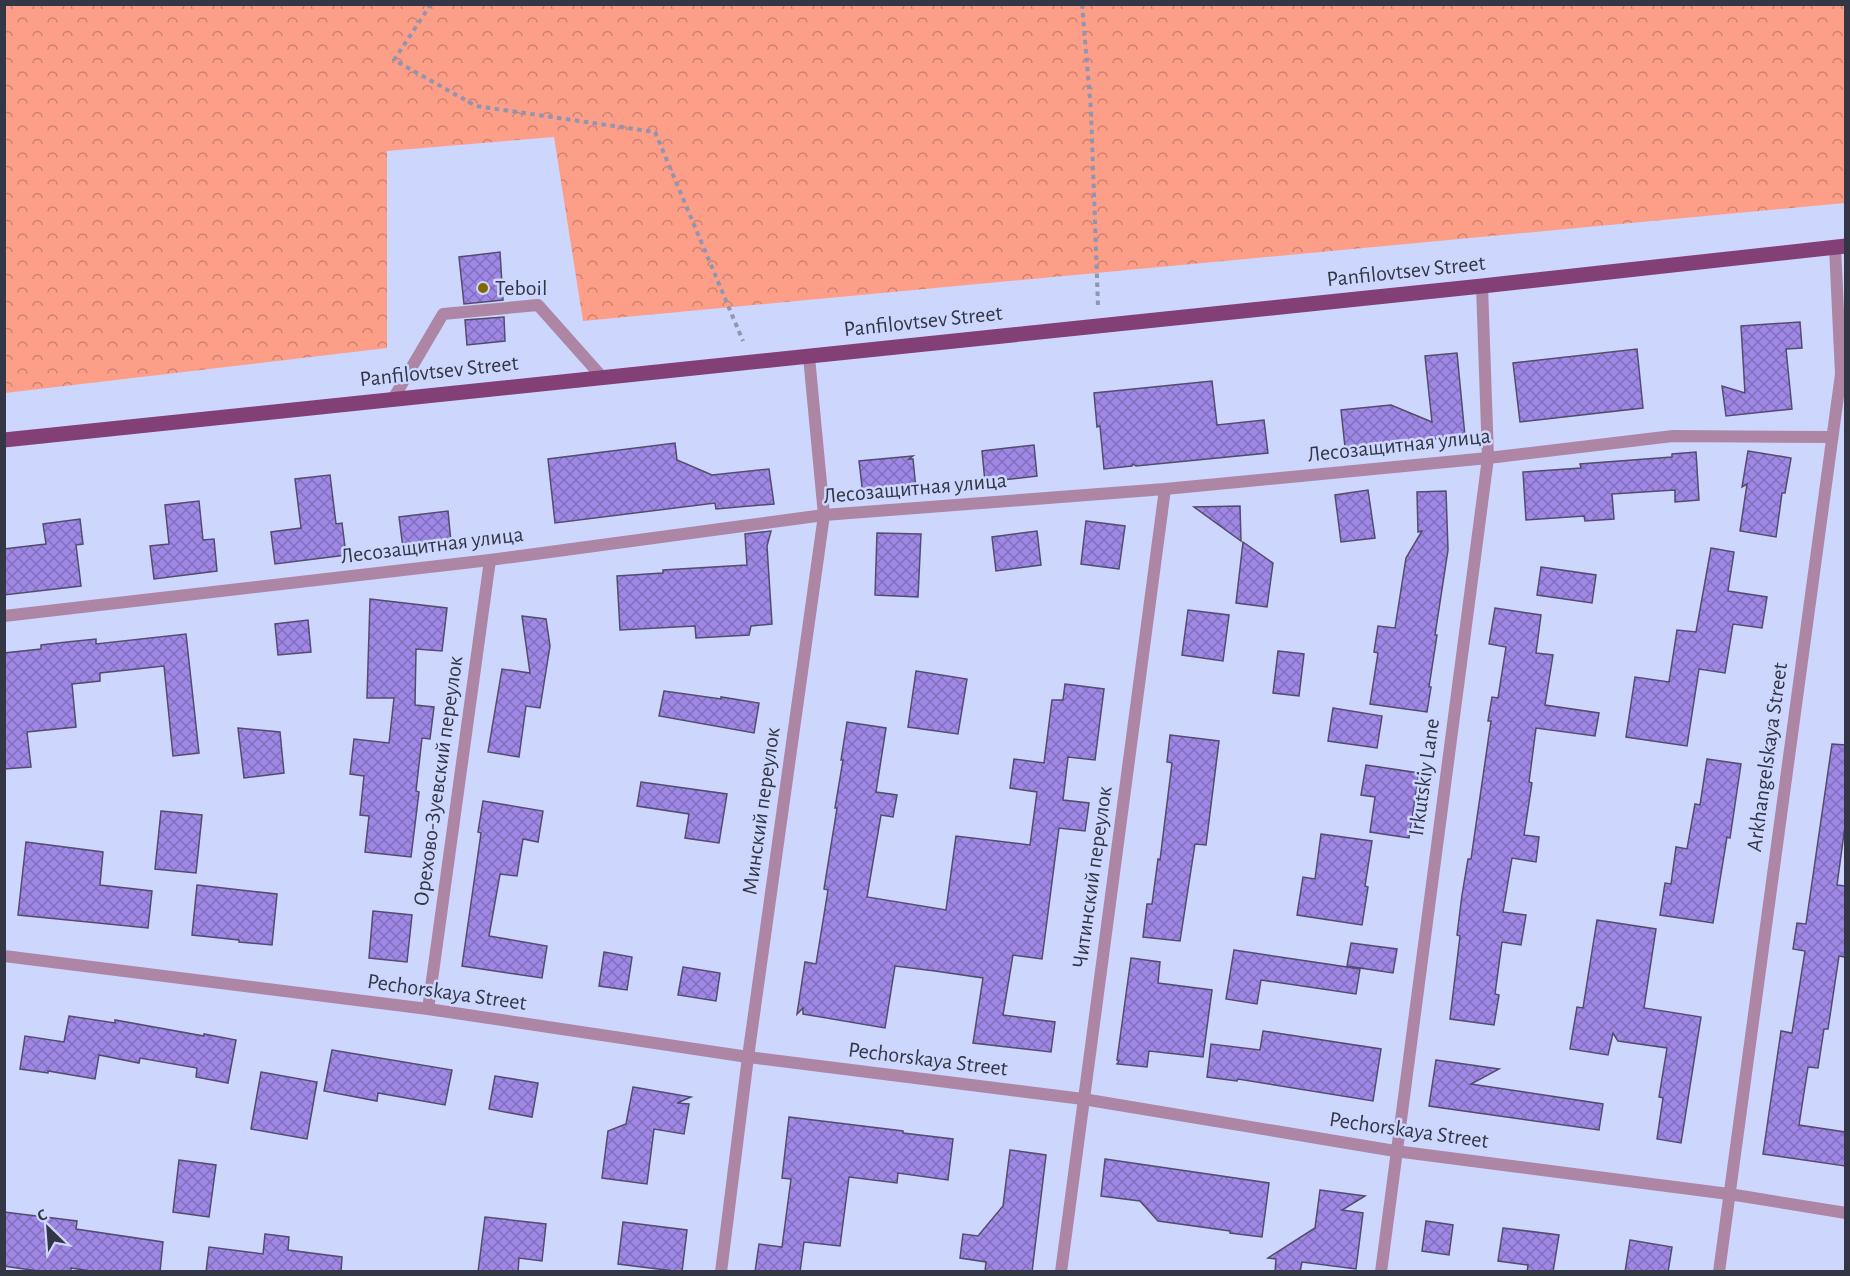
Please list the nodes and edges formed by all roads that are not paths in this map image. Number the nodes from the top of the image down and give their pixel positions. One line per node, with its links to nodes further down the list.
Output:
1 (1840, 247): 2 (main road, Panfilovtsev Street); 4 (street, Arkhangelskaya Street)
2 (1482, 286): 3 (main road, Panfilovtsev Street); 9 (street, Irkutskiy Lane)
3 (809, 357): 5 (main road, Panfilovtsev Street); 11 (street, Минский переулок)
4 (1843, 374): 7 (street, Arkhangelskaya Street)
5 (602, 377): 6 (main road, Panfilovtsev Street); 6 (street)
6 (393, 399): 8 (main road, Panfilovtsev Street)
7 (1832, 437): 9 (street, Лесозащитная улица); 19 (street, Arkhangelskaya Street)
8 (4, 440)
9 (1488, 458): 10 (street, Лесозащитная улица); 18 (street, Irkutskiy Lane)
10 (1165, 489): 11 (street, Лесозащитная улица); 17 (street, Читинский переулок)
11 (824, 515): 12 (street, Лесозащитная улица); 16 (street, Минский переулок)
12 (490, 560): 13 (street, Лесозащитная улица); 15 (street, Орехово-Зуевский переулок)
13 (4, 615)
14 (4, 956): 15 (street, Pechorskaya Street)
15 (428, 1009): 16 (street, Pechorskaya Street)
16 (748, 1057): 17 (street, Pechorskaya Street); 21 (street, Минский переулок)
17 (1083, 1099): 18 (street, Pechorskaya Street); 22 (street, Читинский переулок)
18 (1395, 1151): 19 (street, Pechorskaya Street); 23 (street, Irkutskiy Lane)
19 (1729, 1194): 20 (street, Pechorskaya Street); 24 (street, Arkhangelskaya Street)
20 (1845, 1213)
21 (721, 1272)
22 (1061, 1272)
23 (1381, 1272)
24 (1719, 1272)

